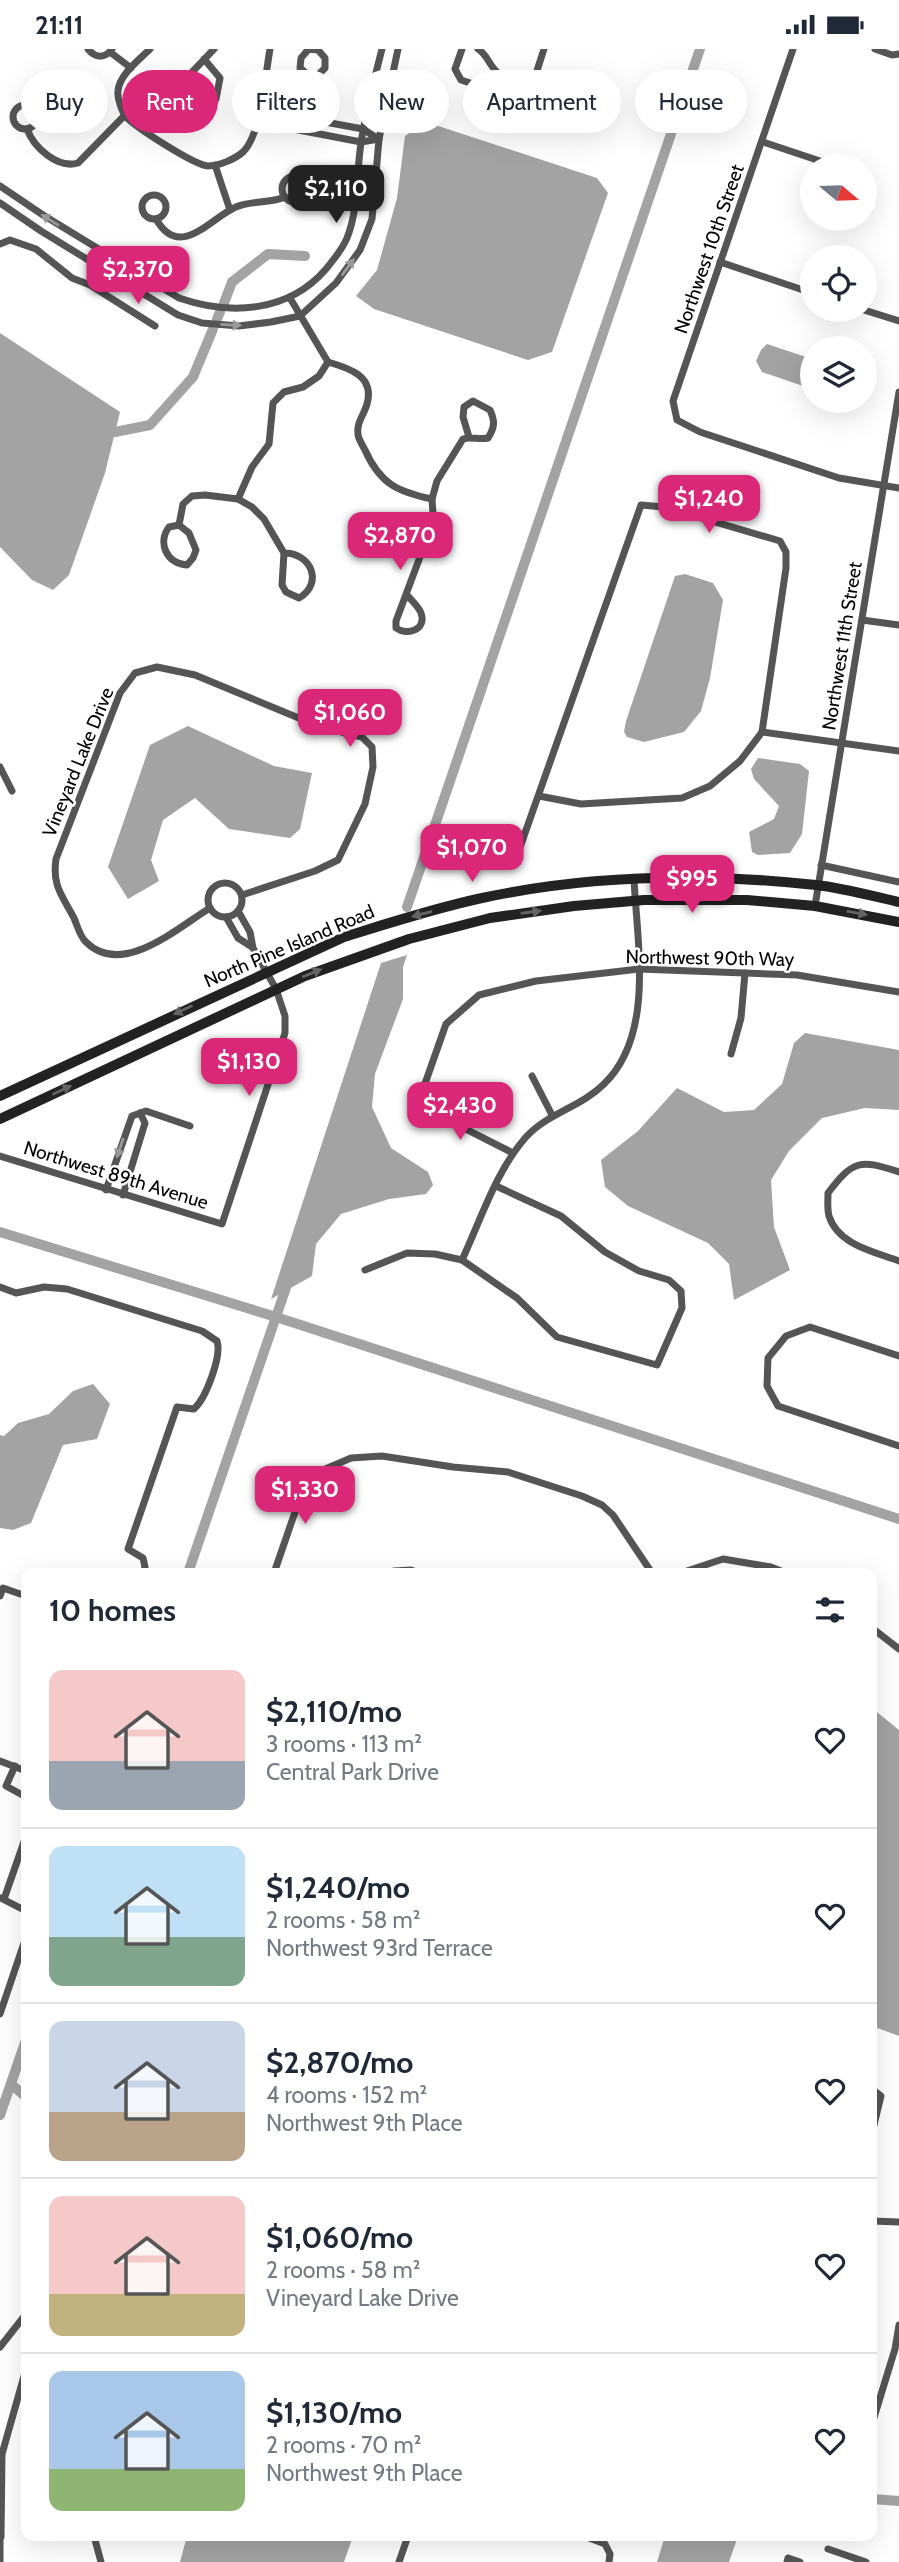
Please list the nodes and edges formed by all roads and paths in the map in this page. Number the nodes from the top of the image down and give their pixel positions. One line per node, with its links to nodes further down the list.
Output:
1 (88, 49): 12 (street)
2 (150, 49): 15 (street)
3 (214, 49): 14 (street)
4 (270, 49): 16 (street)
5 (382, 49): 17 (street)
6 (398, 49): 32 (street)
7 (462, 49): 20 (street)
8 (478, 49): 18 (street)
9 (544, 49): 19 (street)
10 (793, 49): 34 (street, Northwest 10th Street)
11 (875, 49): 13 (street)
12 (111, 50): 15 (street)
13 (899, 54)
14 (204, 59): 14 (street)
15 (131, 68)
16 (267, 70)
17 (377, 70)
18 (496, 70)
19 (537, 70)
20 (463, 81)
21 (122, 84): 22 (street)
22 (122, 105)
23 (122, 118): 24 (street)
24 (108, 132)
25 (29, 133): 26 (street)
26 (107, 133)
27 (151, 133): 36 (street)
28 (254, 133): 36 (street)
29 (314, 133): 33 (street)
30 (362, 133): 33 (street)
31 (369, 133): 32 (street)
32 (379, 139): 33 (street); 47 (street, one-way to 32)
33 (361, 142): 45 (street)
34 (763, 142): 35 (street); 43 (street, Northwest 10th Street)
35 (800, 154)
36 (215, 165): 40 (street)
37 (0, 185): 45 (street, one-way to 37)
38 (285, 197): 40 (street)
39 (0, 203): 47 (street, one-way to 47)
40 (230, 210): 41 (street)
41 (156, 219)
42 (0, 244): 49 (street)
43 (720, 262): 44 (street); 53 (street, Northwest 10th Street)
44 (800, 289)
45 (290, 299): 47 (street)
46 (877, 314): 48 (street)
47 (300, 316): 50 (street)
48 (899, 321)
49 (155, 326)
50 (328, 362): 55 (street); 56 (street)
51 (899, 392): 53 (street, Northwest 11th Street)
52 (469, 437): 52 (street); 56 (street)
53 (883, 487): 54 (street); 60 (street, Northwest 11th Street)
54 (899, 488)
55 (238, 499): 57 (street); 58 (street)
56 (432, 499): 59 (street)
57 (179, 525): 57 (street)
58 (284, 553): 58 (street)
59 (407, 595): 59 (street)
60 (862, 620): 61 (street); 63 (street, Northwest 11th Street)
61 (899, 625)
62 (762, 732): 63 (street); 67 (street); 67 (street)
63 (842, 743): 64 (street); 69 (street, Northwest 11th Street)
64 (899, 751)
65 (0, 767): 66 (street)
66 (12, 791)
67 (539, 796): 68 (street)
68 (519, 849)
69 (821, 865): 71 (street); 72 (street, Northwest 11th Street)
70 (634, 879): 72 (main road, North Pine Island Road); 74 (street); 83 (main road, North Pine Island Road, one-way to 83)
71 (899, 882)
72 (818, 885): 75 (main road, North Pine Island Road); 76 (street, Northwest 11th Street)
73 (242, 895): 77 (street); 77 (street, Vineyard Lake Drive); 78 (street)
74 (635, 901): 76 (main road, North Pine Island Road); 82 (street); 85 (main road, North Pine Island Road, one-way to 74)
75 (899, 902)
76 (816, 906): 80 (main road, North Pine Island Road, one-way to 80)
77 (210, 908): 79 (street)
78 (238, 911): 79 (street); 81 (street)
79 (226, 917): 81 (street)
80 (899, 922)
81 (253, 948): 83 (street)
82 (639, 969): 84 (street, Northwest 90th Way); 91 (street); 94 (street, Northwest 90th Way)
83 (267, 971): 85 (street); 89 (main road, North Pine Island Road, one-way to 89)
84 (745, 973): 86 (street, Northwest 90th Way); 87 (street)
85 (276, 989): 92 (main road, North Pine Island Road, one-way to 85); 99 (street, Northwest 89th Avenue)
86 (899, 992)
87 (731, 1054)
88 (532, 1076): 91 (street)
89 (0, 1096)
90 (140, 1113): 93 (street); 98 (street, one-way to 98); 99 (street)
91 (552, 1115): 94 (street)
92 (0, 1119)
93 (190, 1125)
94 (513, 1153): 97 (street)
95 (0, 1156): 98 (street, Northwest 89th Avenue)
96 (899, 1172): 101 (street)
97 (496, 1186): 100 (street); 100 (street)
98 (106, 1190): 99 (street, Northwest 89th Avenue)
99 (123, 1195)
100 (462, 1260): 102 (street)
101 (899, 1261)
102 (365, 1270)
103 (0, 1287): 106 (street)
104 (899, 1356): 105 (street)
105 (899, 1446)
106 (145, 1568)
107 (276, 1568): 108 (street)
108 (649, 1568)
109 (696, 1568): 110 (street)
110 (774, 1568)
111 (21, 1593): 112 (street)
112 (0, 1596)
113 (877, 1632): 114 (street)
114 (899, 1650)
115 (0, 1761): 116 (street)
116 (15, 1766): 117 (street); 118 (street)
117 (21, 1769)
118 (3, 1785): 119 (street)
119 (21, 1794)
120 (21, 1849): 121 (street)
121 (2, 1899): 122 (street)
122 (21, 1908)
123 (21, 1949): 124 (street)
124 (4, 1989): 125 (street)
125 (0, 2014)
126 (877, 2093): 127 (street)
127 (877, 2112)
128 (877, 2221): 129 (street)
129 (899, 2223)
130 (21, 2320): 132 (street)
131 (899, 2325): 134 (street)
132 (0, 2347)
133 (21, 2386): 135 (street)
134 (877, 2408)
135 (0, 2537): 140 (street)
136 (95, 2541): 141 (street)
137 (406, 2541): 142 (street)
138 (598, 2541): 143 (street)
139 (828, 2549): 146 (street)
140 (0, 2562)
141 (101, 2562)
142 (399, 2562)
143 (609, 2562)
144 (787, 2562): 145 (street)
145 (800, 2562)
146 (866, 2562)

